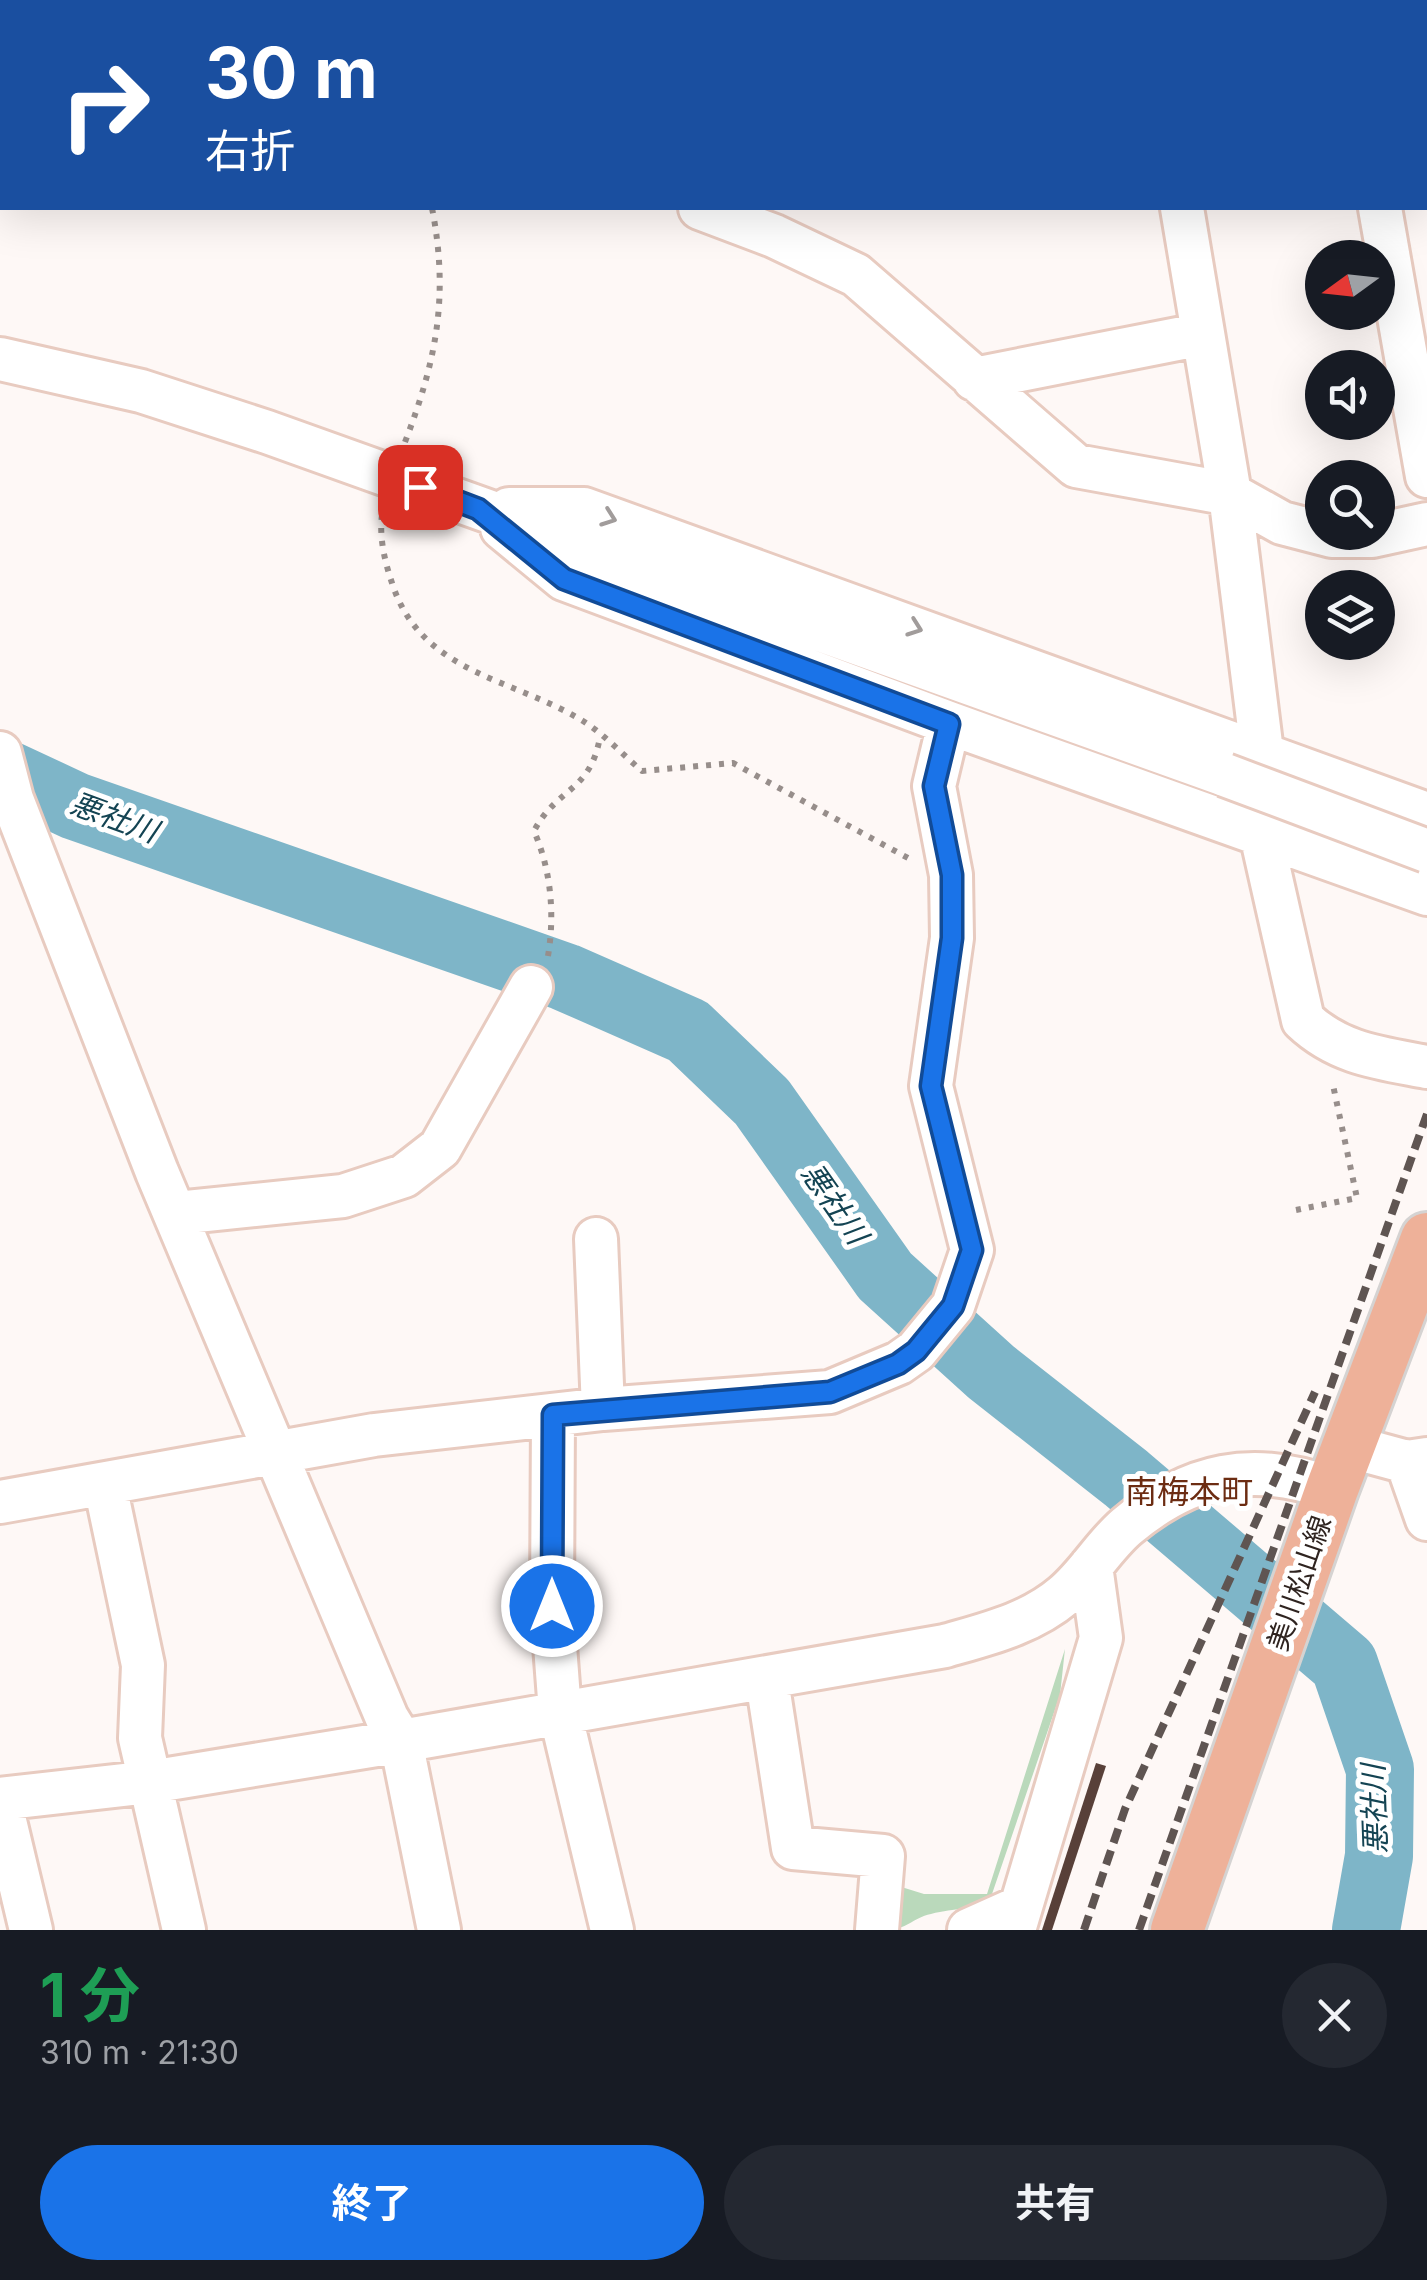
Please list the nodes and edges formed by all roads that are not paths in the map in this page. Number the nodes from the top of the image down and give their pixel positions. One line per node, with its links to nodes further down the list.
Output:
1 (705, 210): 6 (street)
2 (1182, 210): 4 (street)
3 (1380, 210): 7 (street)
4 (1204, 334): 6 (street); 8 (street)
5 (0, 360): 9 (street)
6 (974, 380): 8 (street)
7 (1427, 476)
8 (1230, 494): 10 (street); 12 (street)
9 (478, 509): 11 (street); 12 (street, one-way to 12); 16 (street, bridge)
10 (1427, 524)
11 (949, 724): 15 (street); 24 (street)
12 (1262, 752): 14 (street); 15 (street)
13 (5, 784): 21 (street)
14 (1414, 809): 17 (street)
15 (1261, 834): 17 (street); 20 (street)
16 (1427, 851)
17 (1374, 874): 18 (street)
18 (1427, 894)
19 (540, 971): 21 (street)
20 (1427, 1067)
21 (177, 1212): 26 (street)
22 (596, 1239): 24 (street)
23 (1427, 1239): 28 (main road, 美川松山線)
24 (603, 1409): 25 (street)
25 (553, 1415): 26 (street); 34 (street)
26 (278, 1455): 29 (street); 35 (street)
27 (1417, 1460): 28 (street); 31 (street)
28 (1340, 1468): 32 (street); 45 (main road, 美川松山線)
29 (104, 1485): 30 (street); 36 (street)
30 (0, 1502)
31 (1427, 1519)
32 (1091, 1566): 33 (street); 38 (street)
33 (767, 1680): 34 (street); 43 (street)
34 (560, 1712): 35 (street); 42 (street)
35 (401, 1742): 36 (street); 41 (street)
36 (150, 1782): 37 (street); 40 (street)
37 (0, 1799): 39 (street)
38 (1016, 1919): 44 (street)
39 (31, 1930)
40 (184, 1930)
41 (439, 1930)
42 (612, 1930)
43 (878, 1930)
44 (969, 1930)
45 (1177, 1930)

